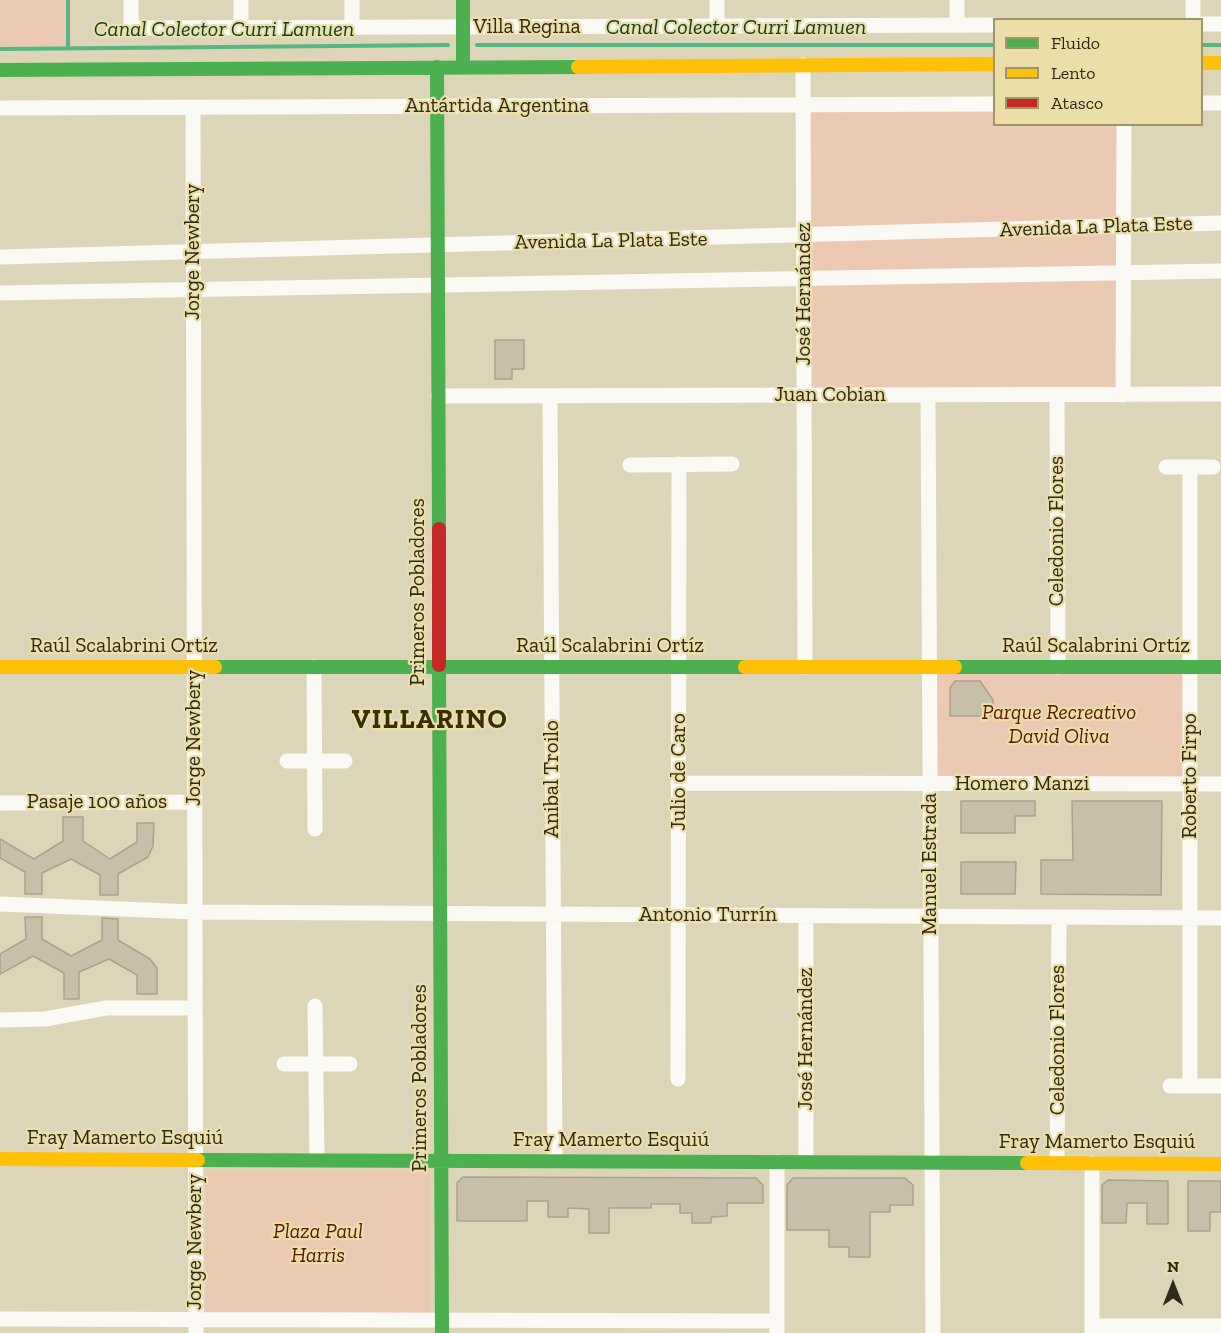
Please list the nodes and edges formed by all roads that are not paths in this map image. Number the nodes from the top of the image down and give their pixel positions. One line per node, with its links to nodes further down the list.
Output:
1 (131, 0): 16 (street, Villa Regina)
2 (241, 0): 16 (street)
3 (352, 0): 14 (street)
4 (463, 0): 15 (street)
5 (717, 0): 13 (street)
6 (957, 0): 11 (street)
7 (1193, 0): 8 (street)
8 (1193, 18)
9 (1203, 24): 10 (street)
10 (1221, 24)
11 (957, 25): 12 (street, Villa Regina); 13 (street, Villa Regina)
12 (993, 25)
13 (717, 26): 15 (street, Villa Regina)
14 (352, 27): 15 (street, Villa Regina); 16 (street, Villa Regina)
15 (463, 27): 22 (street)
16 (241, 28)
17 (1203, 63): 18 (street)
18 (1221, 63)
19 (993, 64): 20 (street)
20 (803, 65): 22 (street); 27 (street, José Hernández)
21 (437, 67): 22 (street); 23 (street); 28 (street, Primeros Pobladores)
22 (463, 67)
23 (0, 69)
24 (1203, 103): 25 (street)
25 (1221, 103)
26 (993, 104): 27 (street, Antártida Argentina)
27 (803, 105): 28 (street, Antártida Argentina); 34 (street, José Hernández)
28 (437, 106): 29 (street, Antártida Argentina); 35 (street, Primeros Pobladores)
29 (193, 107): 30 (street, Antártida Argentina); 36 (street, Jorge Newbery)
30 (0, 108)
31 (1124, 126): 33 (street)
32 (1221, 223): 33 (street, Avenida La Plata Este)
33 (1123, 225): 34 (street, Avenida La Plata Este); 39 (street)
34 (803, 236): 35 (street, Avenida La Plata Este); 40 (street, José Hernández)
35 (438, 245): 36 (street, Avenida La Plata Este); 41 (street, Primeros Pobladores)
36 (193, 252): 37 (street, Avenida La Plata Este); 42 (street, Jorge Newbery)
37 (0, 256)
38 (1221, 271): 39 (street, Avenida La Plata Este)
39 (1123, 273): 40 (street, Avenida La Plata Este); 48 (street)
40 (804, 278): 41 (street, Avenida La Plata Este); 45 (street, José Hernández)
41 (438, 285): 42 (street, Avenida La Plata Este); 49 (street, Primeros Pobladores)
42 (193, 289): 43 (street, Avenida La Plata Este); 58 (street, Jorge Newbery)
43 (0, 293)
44 (1221, 394): 48 (street, Juan Cobian)
45 (804, 395): 46 (street, Juan Cobian); 50 (street, Juan Cobian); 63 (street, José Hernández)
46 (928, 395): 47 (street, Juan Cobian); 64 (street, Manuel Estrada)
47 (1057, 395): 48 (street, Juan Cobian); 65 (street, Celedonio Flores)
48 (1123, 395)
49 (438, 396): 50 (street, Juan Cobian); 60 (street, Primeros Pobladores)
50 (550, 396): 61 (street, Anibal Troilo)
51 (732, 464): 53 (street)
52 (630, 465): 53 (street)
53 (679, 465): 62 (street, Julio de Caro)
54 (1166, 467): 55 (street)
55 (1190, 467): 56 (street); 66 (street, Roberto Firpo)
56 (1213, 467)
57 (0, 667): 58 (street, Raúl Scalabrini Ortíz)
58 (194, 667): 59 (street, Raúl Scalabrini Ortíz); 75 (street, Jorge Newbery)
59 (314, 667): 60 (street, Raúl Scalabrini Ortíz); 69 (street)
60 (440, 667): 61 (street, Raúl Scalabrini Ortíz); 80 (street, Primeros Pobladores)
61 (551, 667): 62 (street, Raúl Scalabrini Ortíz); 81 (street, Anibal Troilo)
62 (679, 667): 63 (street, Raúl Scalabrini Ortíz); 71 (street, Julio de Caro)
63 (805, 667): 64 (street, Raúl Scalabrini Ortíz)
64 (929, 667): 65 (street, Raúl Scalabrini Ortíz); 72 (street, Manuel Estrada)
65 (1058, 667): 66 (street, Raúl Scalabrini Ortíz)
66 (1189, 667): 67 (street, Raúl Scalabrini Ortíz); 73 (street, Roberto Firpo)
67 (1221, 667)
68 (287, 761): 69 (street)
69 (315, 761): 70 (street); 77 (street)
70 (345, 761)
71 (678, 783): 72 (street, Homero Manzi); 82 (street, Julio de Caro)
72 (930, 783): 73 (street, Homero Manzi); 84 (street, Manuel Estrada)
73 (1190, 784): 74 (street, Homero Manzi); 86 (street, Roberto Firpo)
74 (1221, 784)
75 (194, 802): 76 (street, Pasaje 100 años); 79 (street, Jorge Newbery)
76 (0, 803)
77 (315, 829)
78 (0, 904): 79 (street, Antonio Turrín)
79 (194, 912): 80 (street, Antonio Turrín); 89 (street, Jorge Newbery)
80 (441, 914): 81 (street, Antonio Turrín); 101 (street, Primeros Pobladores)
81 (553, 915): 82 (street, Antonio Turrín); 102 (street, Anibal Troilo)
82 (678, 915): 83 (street, Antonio Turrín); 94 (street, Julio de Caro)
83 (806, 916): 84 (street, Antonio Turrín); 104 (street, José Hernández)
84 (930, 917): 85 (street, Antonio Turrín); 105 (street, Manuel Estrada)
85 (1059, 917): 86 (street, Antonio Turrín); 106 (street, Celedonio Flores)
86 (1190, 918): 87 (street, Antonio Turrín); 96 (street, Roberto Firpo)
87 (1221, 918)
88 (315, 1006): 92 (street)
89 (194, 1008): 90 (street); 99 (street, Jorge Newbery)
90 (0, 1020)
91 (284, 1064): 92 (street)
92 (316, 1064): 93 (street); 100 (street)
93 (350, 1065)
94 (678, 1079)
95 (1170, 1086): 96 (street)
96 (1190, 1086): 97 (street)
97 (1221, 1086)
98 (0, 1159): 99 (street, Fray Mamerto Esquiú)
99 (195, 1160): 100 (street, Fray Mamerto Esquiú); 110 (street, Jorge Newbery)
100 (317, 1160): 101 (street, Fray Mamerto Esquiú)
101 (442, 1161): 102 (street, Fray Mamerto Esquiú); 112 (street, Primeros Pobladores)
102 (555, 1161): 103 (street, Fray Mamerto Esquiú)
103 (777, 1162): 104 (street, Fray Mamerto Esquiú); 114 (street)
104 (806, 1162): 105 (street, Fray Mamerto Esquiú)
105 (932, 1163): 106 (street, Fray Mamerto Esquiú); 116 (street, Manuel Estrada)
106 (1056, 1163): 107 (street, Fray Mamerto Esquiú)
107 (1092, 1163): 108 (street, Fray Mamerto Esquiú); 115 (street)
108 (1221, 1164)
109 (0, 1319): 110 (street)
110 (196, 1326): 112 (street)
111 (1221, 1326): 115 (street)
112 (442, 1327): 113 (street)
113 (601, 1327): 114 (street)
114 (777, 1327)
115 (1092, 1329)
116 (933, 1333)

